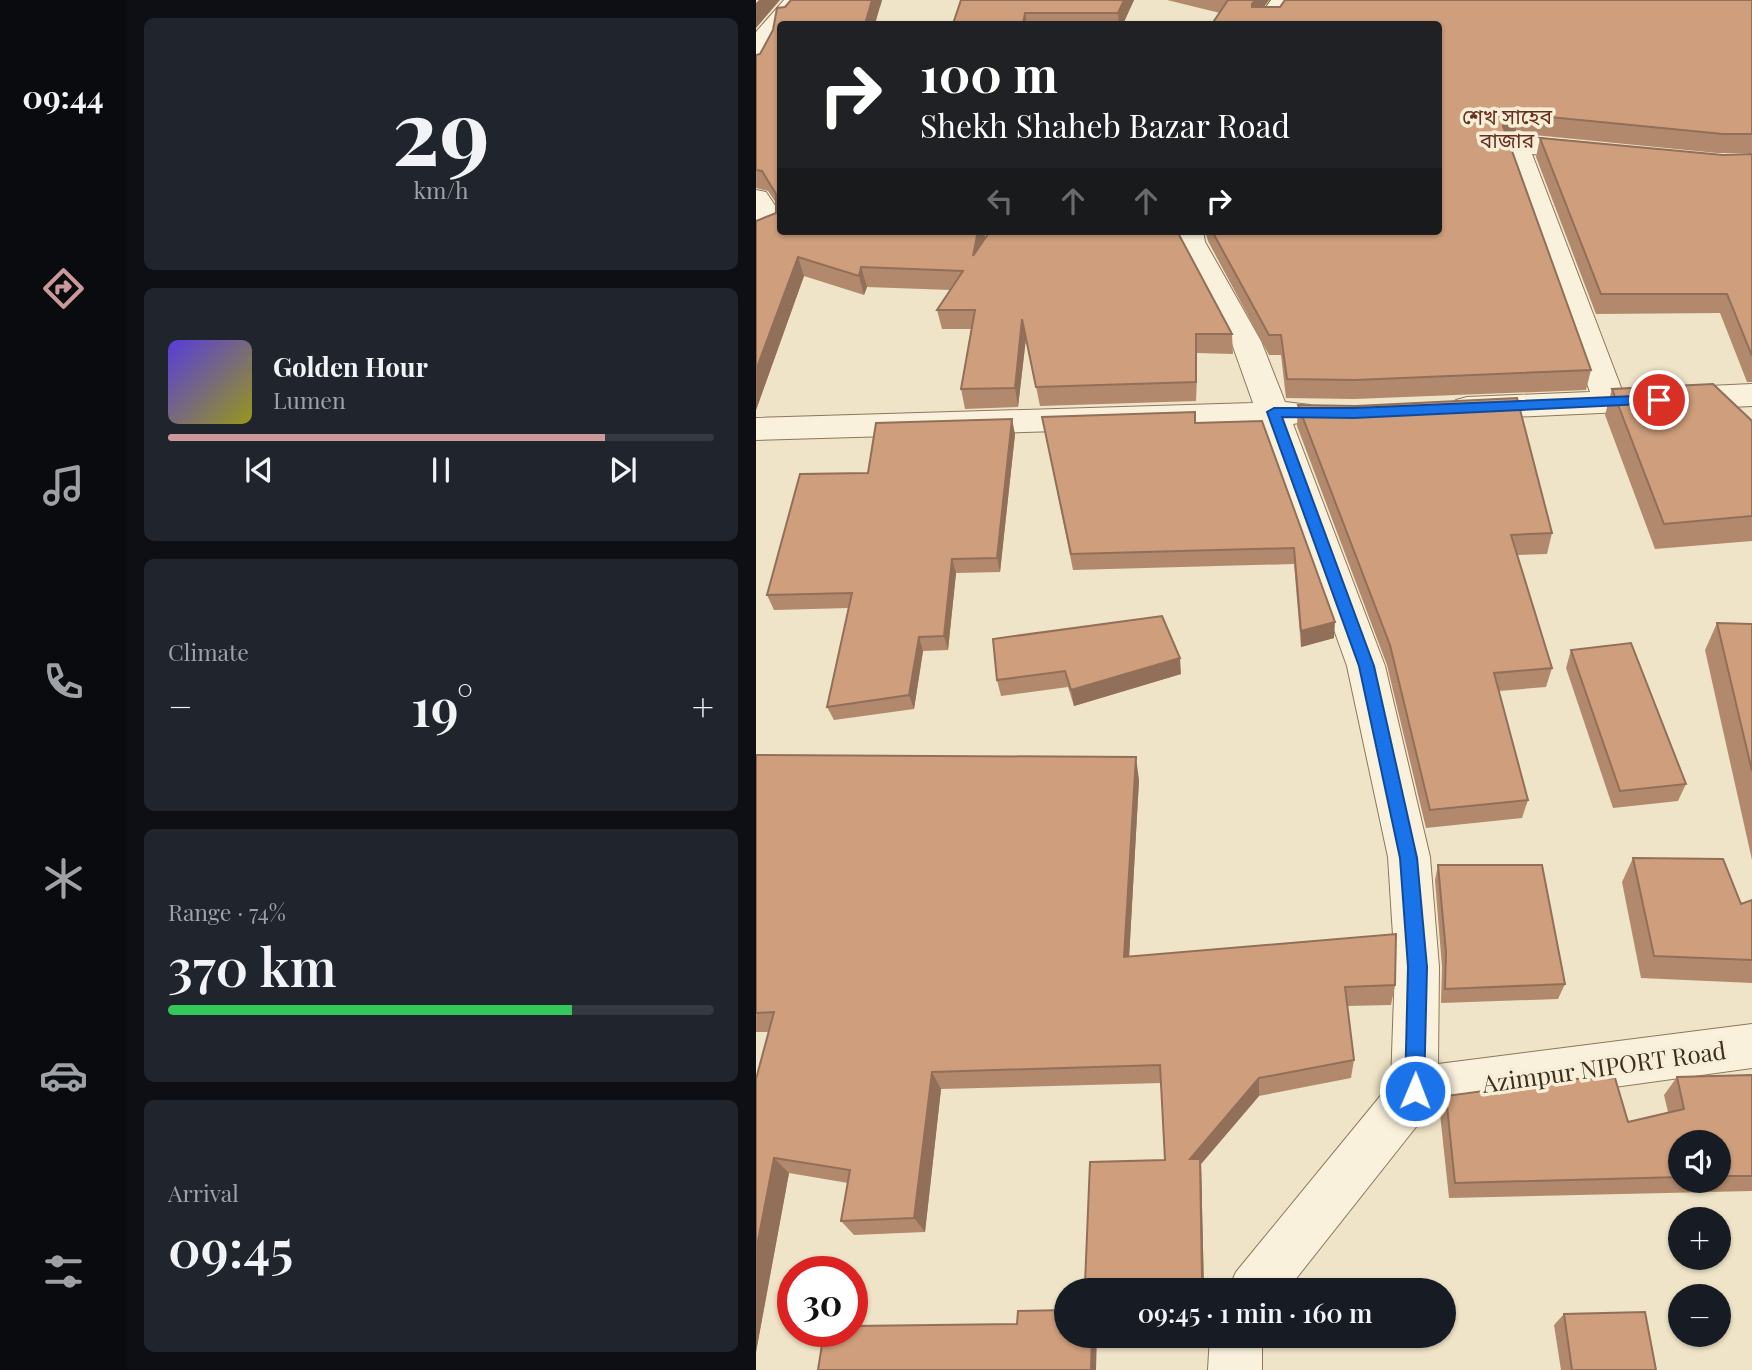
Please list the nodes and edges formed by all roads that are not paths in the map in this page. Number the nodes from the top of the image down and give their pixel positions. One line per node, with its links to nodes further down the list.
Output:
1 (797, 0): 3 (street)
2 (1283, 0): 4 (street)
3 (778, 21)
4 (1268, 21)
5 (777, 22): 6 (street)
6 (756, 65)
7 (1623, 155): 13 (street)
8 (756, 198): 9 (street)
9 (770, 225)
10 (1190, 235): 15 (street)
11 (1752, 395): 12 (street)
12 (1719, 397): 13 (street); 17 (street)
13 (1610, 402): 14 (street)
14 (1435, 410)
15 (1274, 412): 16 (street); 18 (street); 20 (street)
16 (1327, 413)
17 (1752, 424)
18 (756, 429)
19 (1752, 1046): 20 (street, Azimpur NIPORT Road)
20 (1415, 1091): 21 (street)
21 (1264, 1278)
22 (1236, 1348): 23 (street)
23 (1235, 1370)

